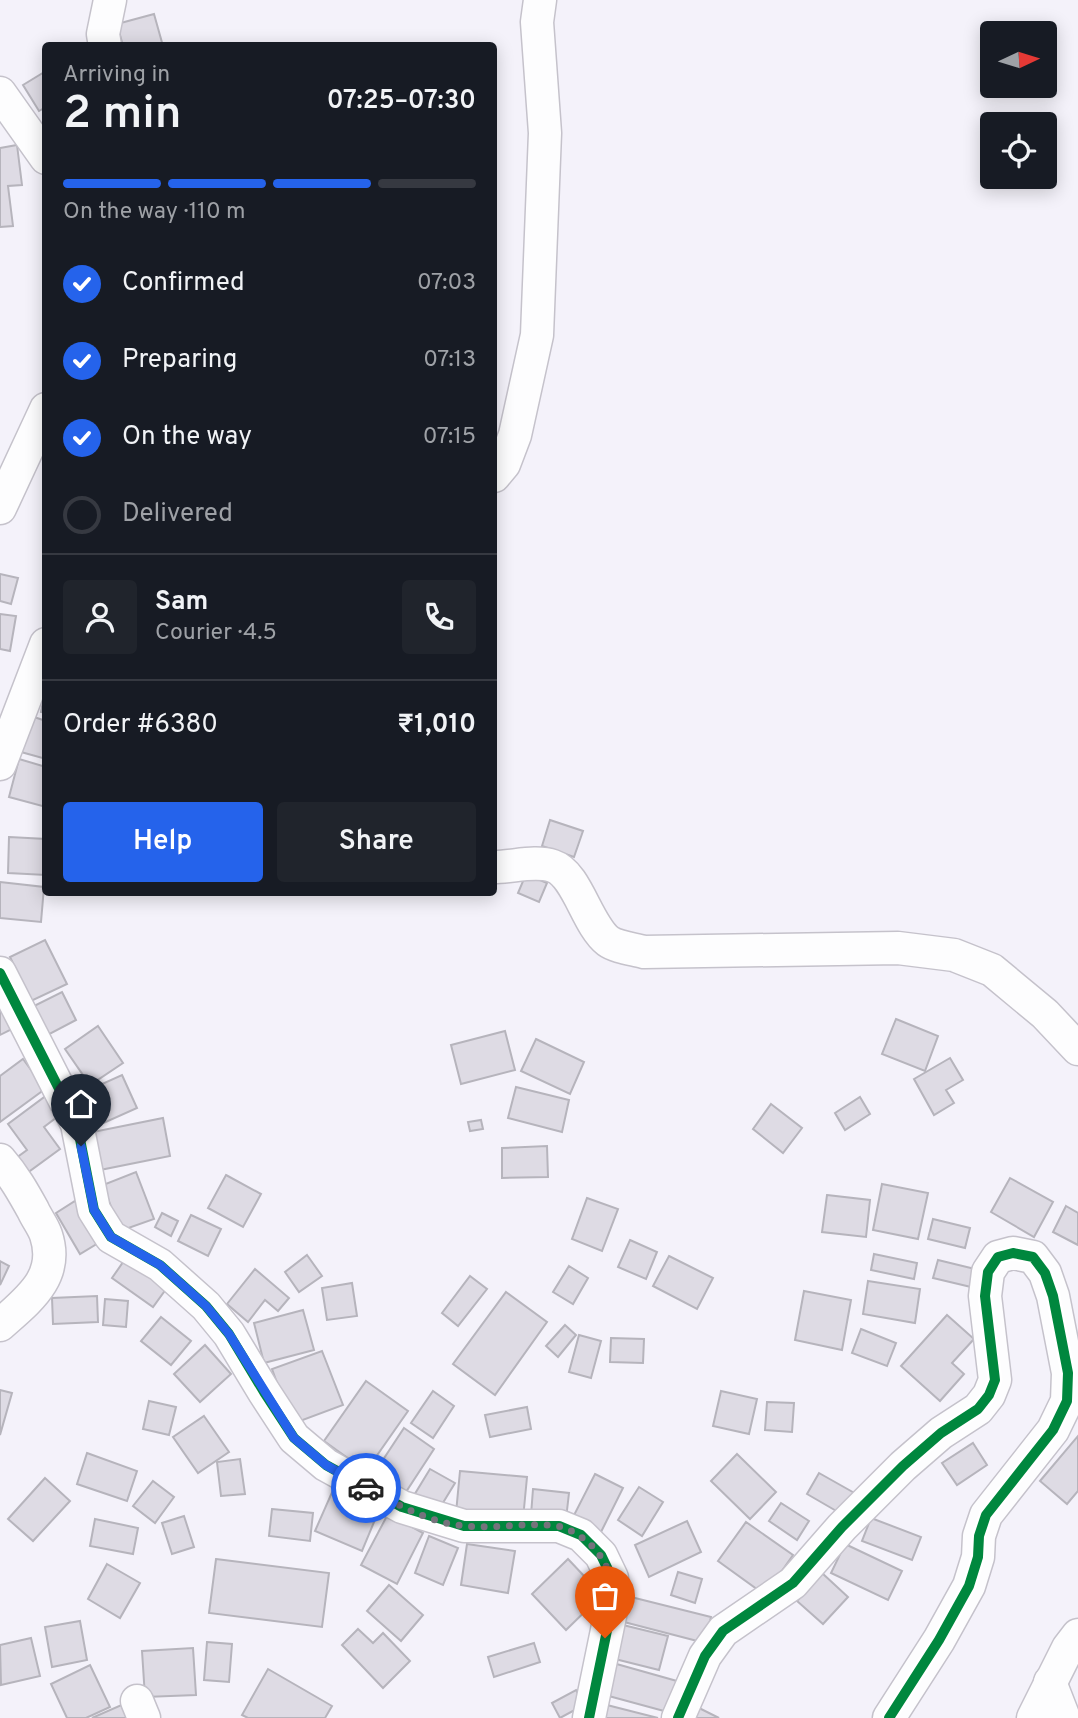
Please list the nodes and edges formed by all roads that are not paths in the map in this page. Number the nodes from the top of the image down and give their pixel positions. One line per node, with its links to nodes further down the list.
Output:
1 (110, 0): 3 (street)
2 (540, 0): 7 (street)
3 (104, 42)
4 (0, 93): 5 (street)
5 (42, 152)
6 (42, 418): 8 (street)
7 (497, 472)
8 (0, 508)
9 (42, 654): 10 (street)
10 (0, 764)
11 (497, 867): 13 (street)
12 (0, 973): 18 (street)
13 (1078, 1049)
14 (0, 1160): 15 (street)
15 (0, 1325)
16 (1078, 1635): 17 (street)
17 (1050, 1682): 21 (street); 22 (street)
18 (589, 1718)
19 (678, 1718): 20 (street)
20 (889, 1718)
21 (1033, 1718)
22 (1064, 1718)

